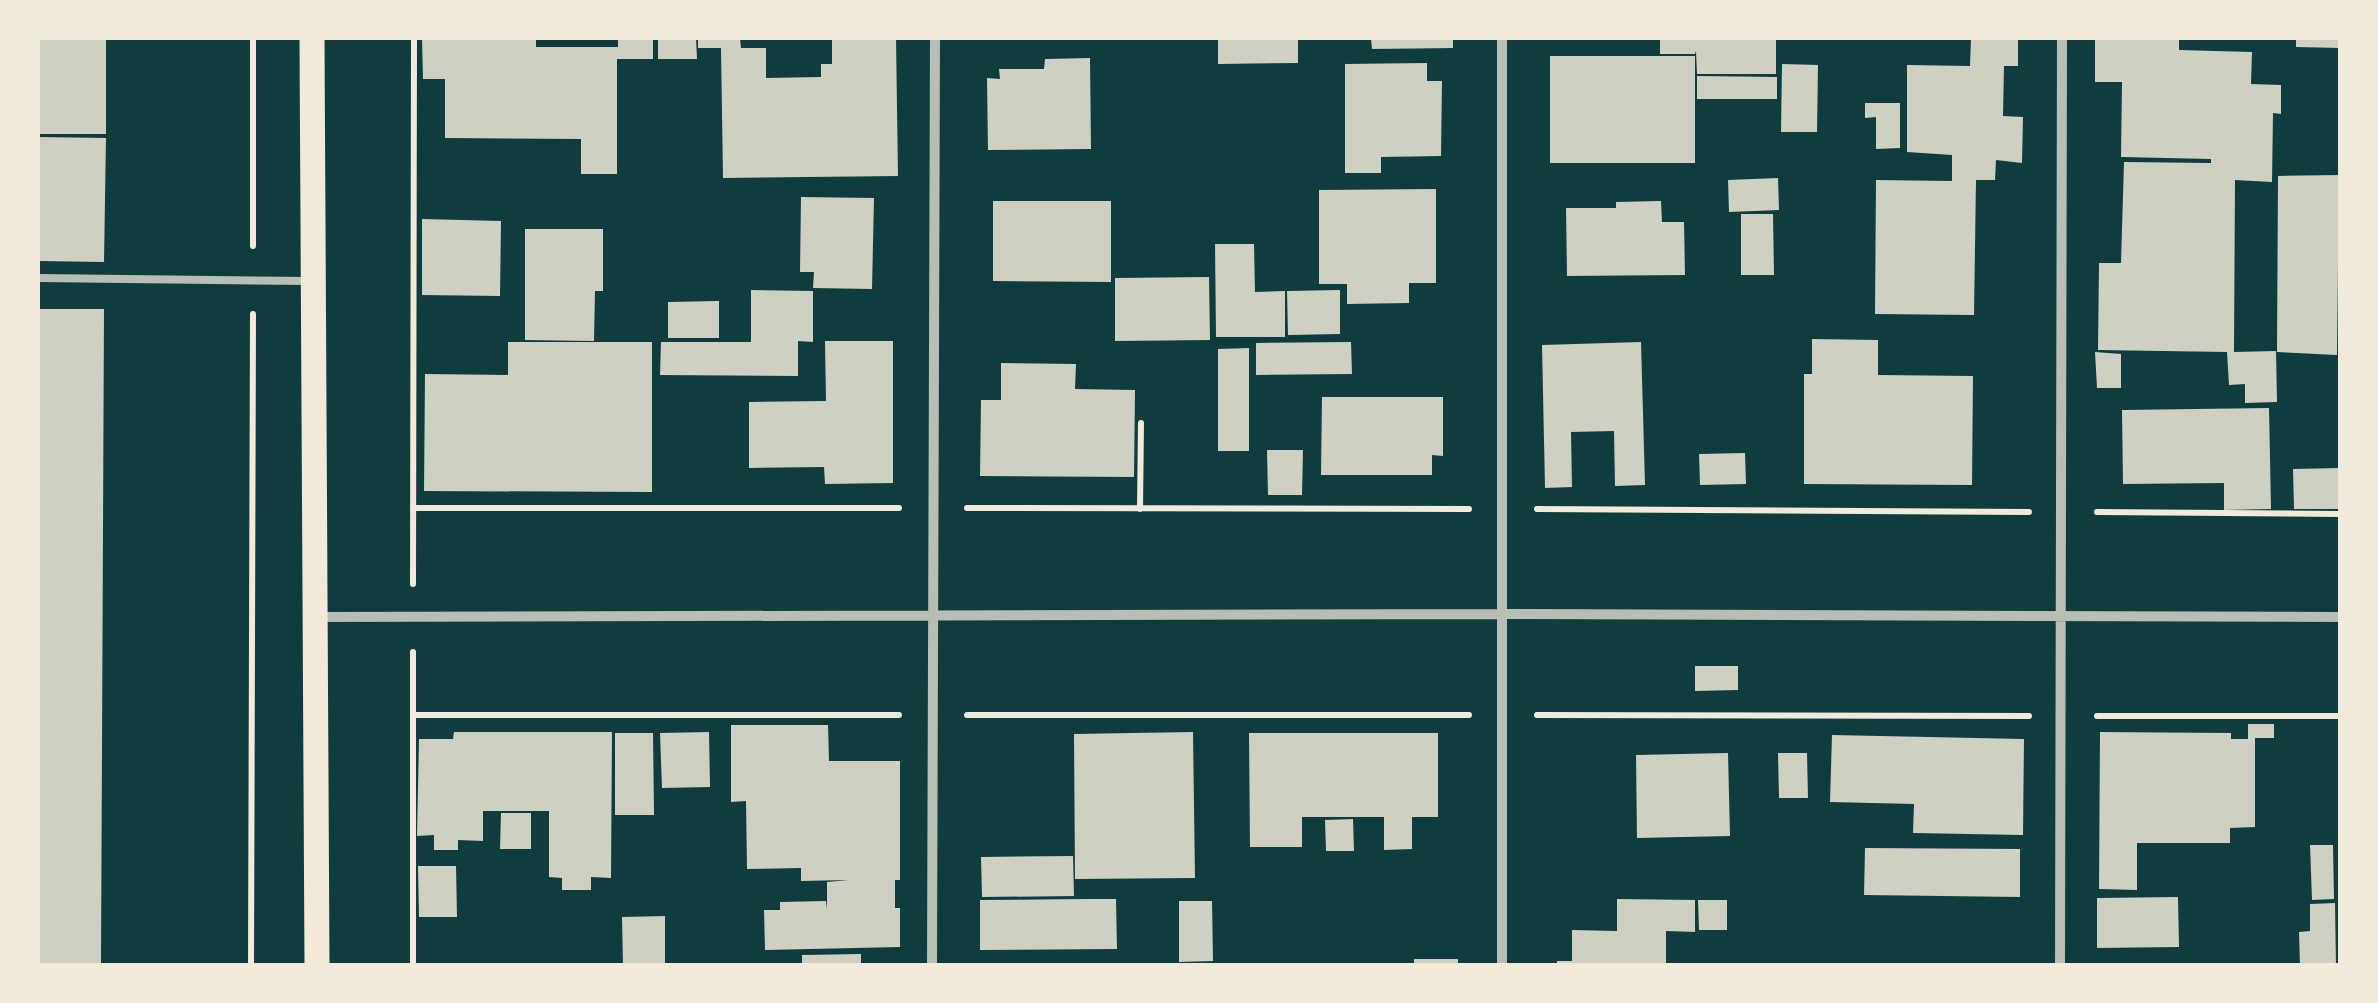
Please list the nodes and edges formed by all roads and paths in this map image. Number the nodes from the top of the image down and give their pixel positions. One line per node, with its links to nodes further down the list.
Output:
1 (254, 38): 8 (path)
2 (312, 38): 9 (main road)
3 (414, 38): 11 (path)
4 (935, 38): 13 (street)
5 (1502, 38): 14 (street)
6 (2062, 38): 15 (street)
7 (38, 278): 8 (lane)
8 (253, 280): 9 (lane); 28 (path)
9 (312, 281): 21 (main road)
10 (1141, 422): 12 (path)
11 (413, 508): 13 (path); 18 (path)
12 (1140, 508): 13 (path); 14 (path)
13 (933, 509): 19 (street)
14 (1504, 509): 15 (path); 17 (street)
15 (2062, 512): 16 (path); 20 (street)
16 (2340, 514)
17 (1504, 614): 19 (street); 20 (street); 25 (street)
18 (414, 616): 19 (street); 21 (street); 23 (path)
19 (932, 616): 24 (street)
20 (2063, 616): 22 (street); 26 (street)
21 (316, 617): 29 (main road)
22 (2340, 617)
23 (413, 715): 24 (path); 30 (path)
24 (932, 715): 25 (path); 31 (street)
25 (1503, 715): 26 (path); 32 (street)
26 (2062, 716): 27 (path); 33 (street)
27 (2340, 716)
28 (251, 966)
29 (316, 966)
30 (413, 966)
31 (932, 966)
32 (1502, 966)
33 (2060, 966)

